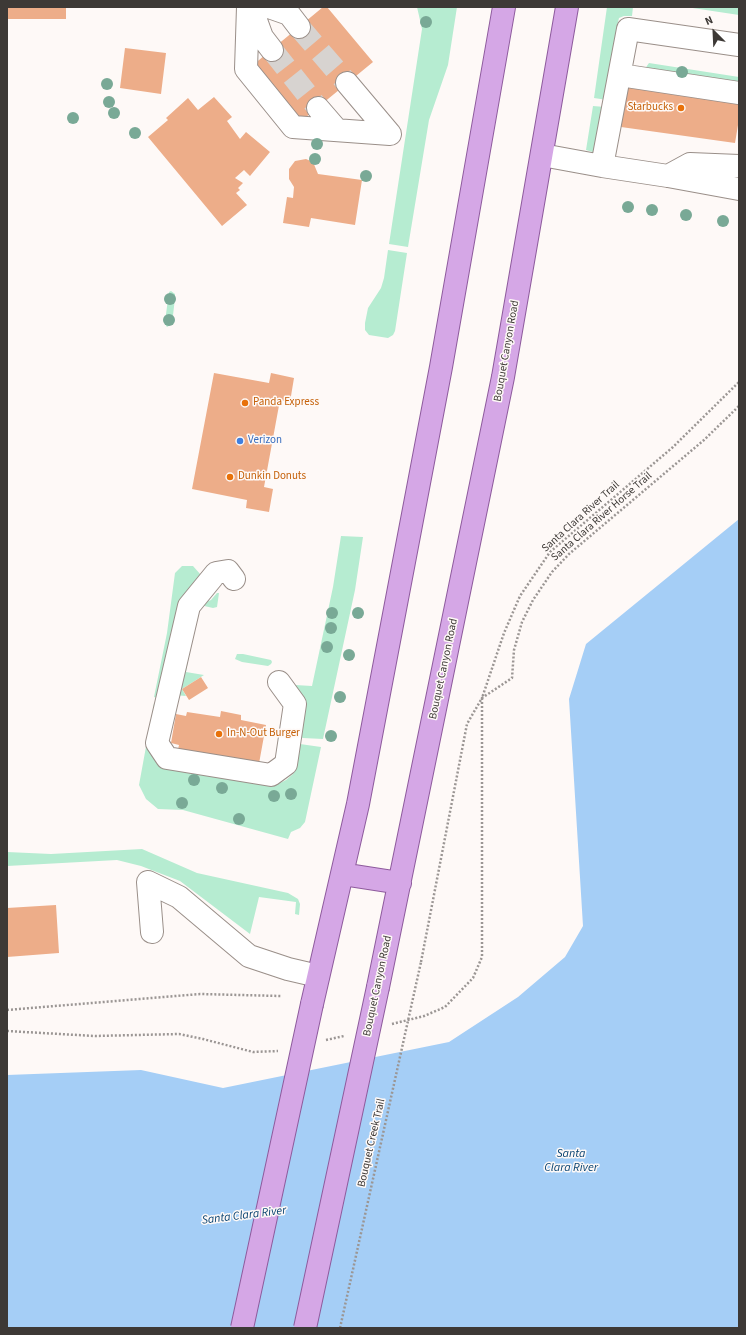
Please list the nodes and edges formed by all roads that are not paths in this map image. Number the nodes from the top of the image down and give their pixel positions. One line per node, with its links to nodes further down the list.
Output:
1 (250, 7): 7 (lane); 12 (lane)
2 (269, 7): 5 (lane)
3 (504, 7): 20 (main road)
4 (568, 7): 13 (main road, Bouquet Canyon Road)
5 (299, 27)
6 (739, 45): 8 (lane)
7 (272, 50)
8 (620, 75): 10 (lane); 14 (lane)
9 (347, 83): 12 (lane)
10 (739, 93)
11 (318, 108): 12 (lane)
12 (337, 130)
13 (542, 155): 14 (lane); 21 (main road, Bouquet Canyon Road)
14 (602, 166): 16 (lane)
15 (739, 166): 16 (lane)
16 (668, 176): 17 (lane)
17 (739, 190)
18 (234, 579): 19 (lane)
19 (279, 682)
20 (342, 874): 21 (main road); 23 (main road)
21 (400, 883): 25 (main road, Bouquet Canyon Road, bridge)
22 (152, 932): 23 (lane)
23 (318, 976): 24 (main road, bridge)
24 (242, 1328)
25 (305, 1328)

